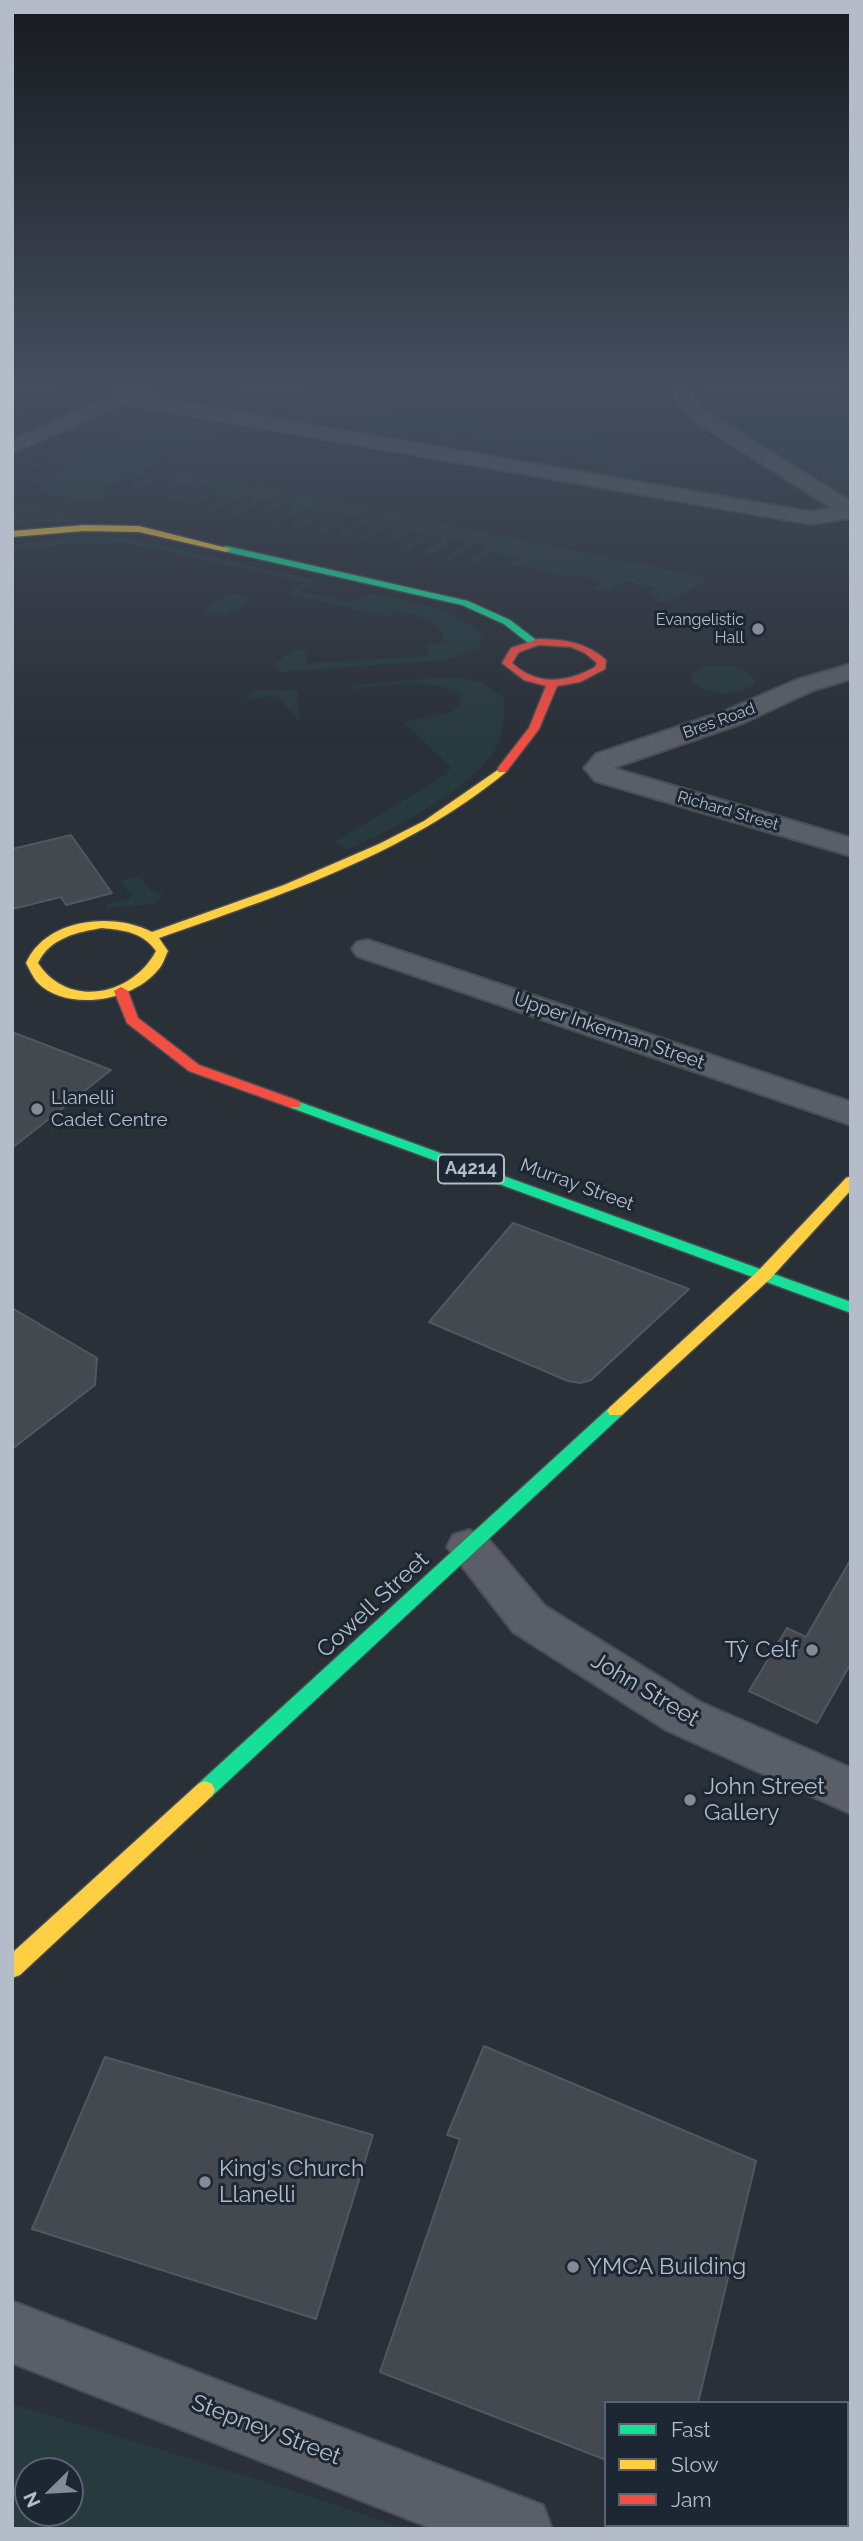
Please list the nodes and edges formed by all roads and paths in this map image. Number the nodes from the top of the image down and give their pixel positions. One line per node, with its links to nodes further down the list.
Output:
1 (734, 505): 2 (street)
2 (851, 512)
3 (12, 534): 4 (main road)
4 (535, 643): 6 (main road); 6 (main road)
5 (850, 657): 7 (street, Bres Road)
6 (553, 682): 9 (main road)
7 (605, 775): 8 (street, Richard Street)
8 (851, 847)
9 (153, 936): 11 (main road); 11 (main road)
10 (368, 948): 12 (street, Upper Inkerman Street)
11 (121, 991): 14 (main road, Murray Street / A4214)
12 (851, 1114)
13 (851, 1181): 14 (main road, Cowell Street)
14 (764, 1275): 15 (main road, Murray Street / A4214); 16 (main road, Cowell Street)
15 (851, 1308)
16 (470, 1547): 17 (street, John Street); 18 (main road, Cowell Street)
17 (851, 1792)
18 (12, 1968)
19 (12, 2332): 20 (street, Stepney Street)
20 (519, 2529)

